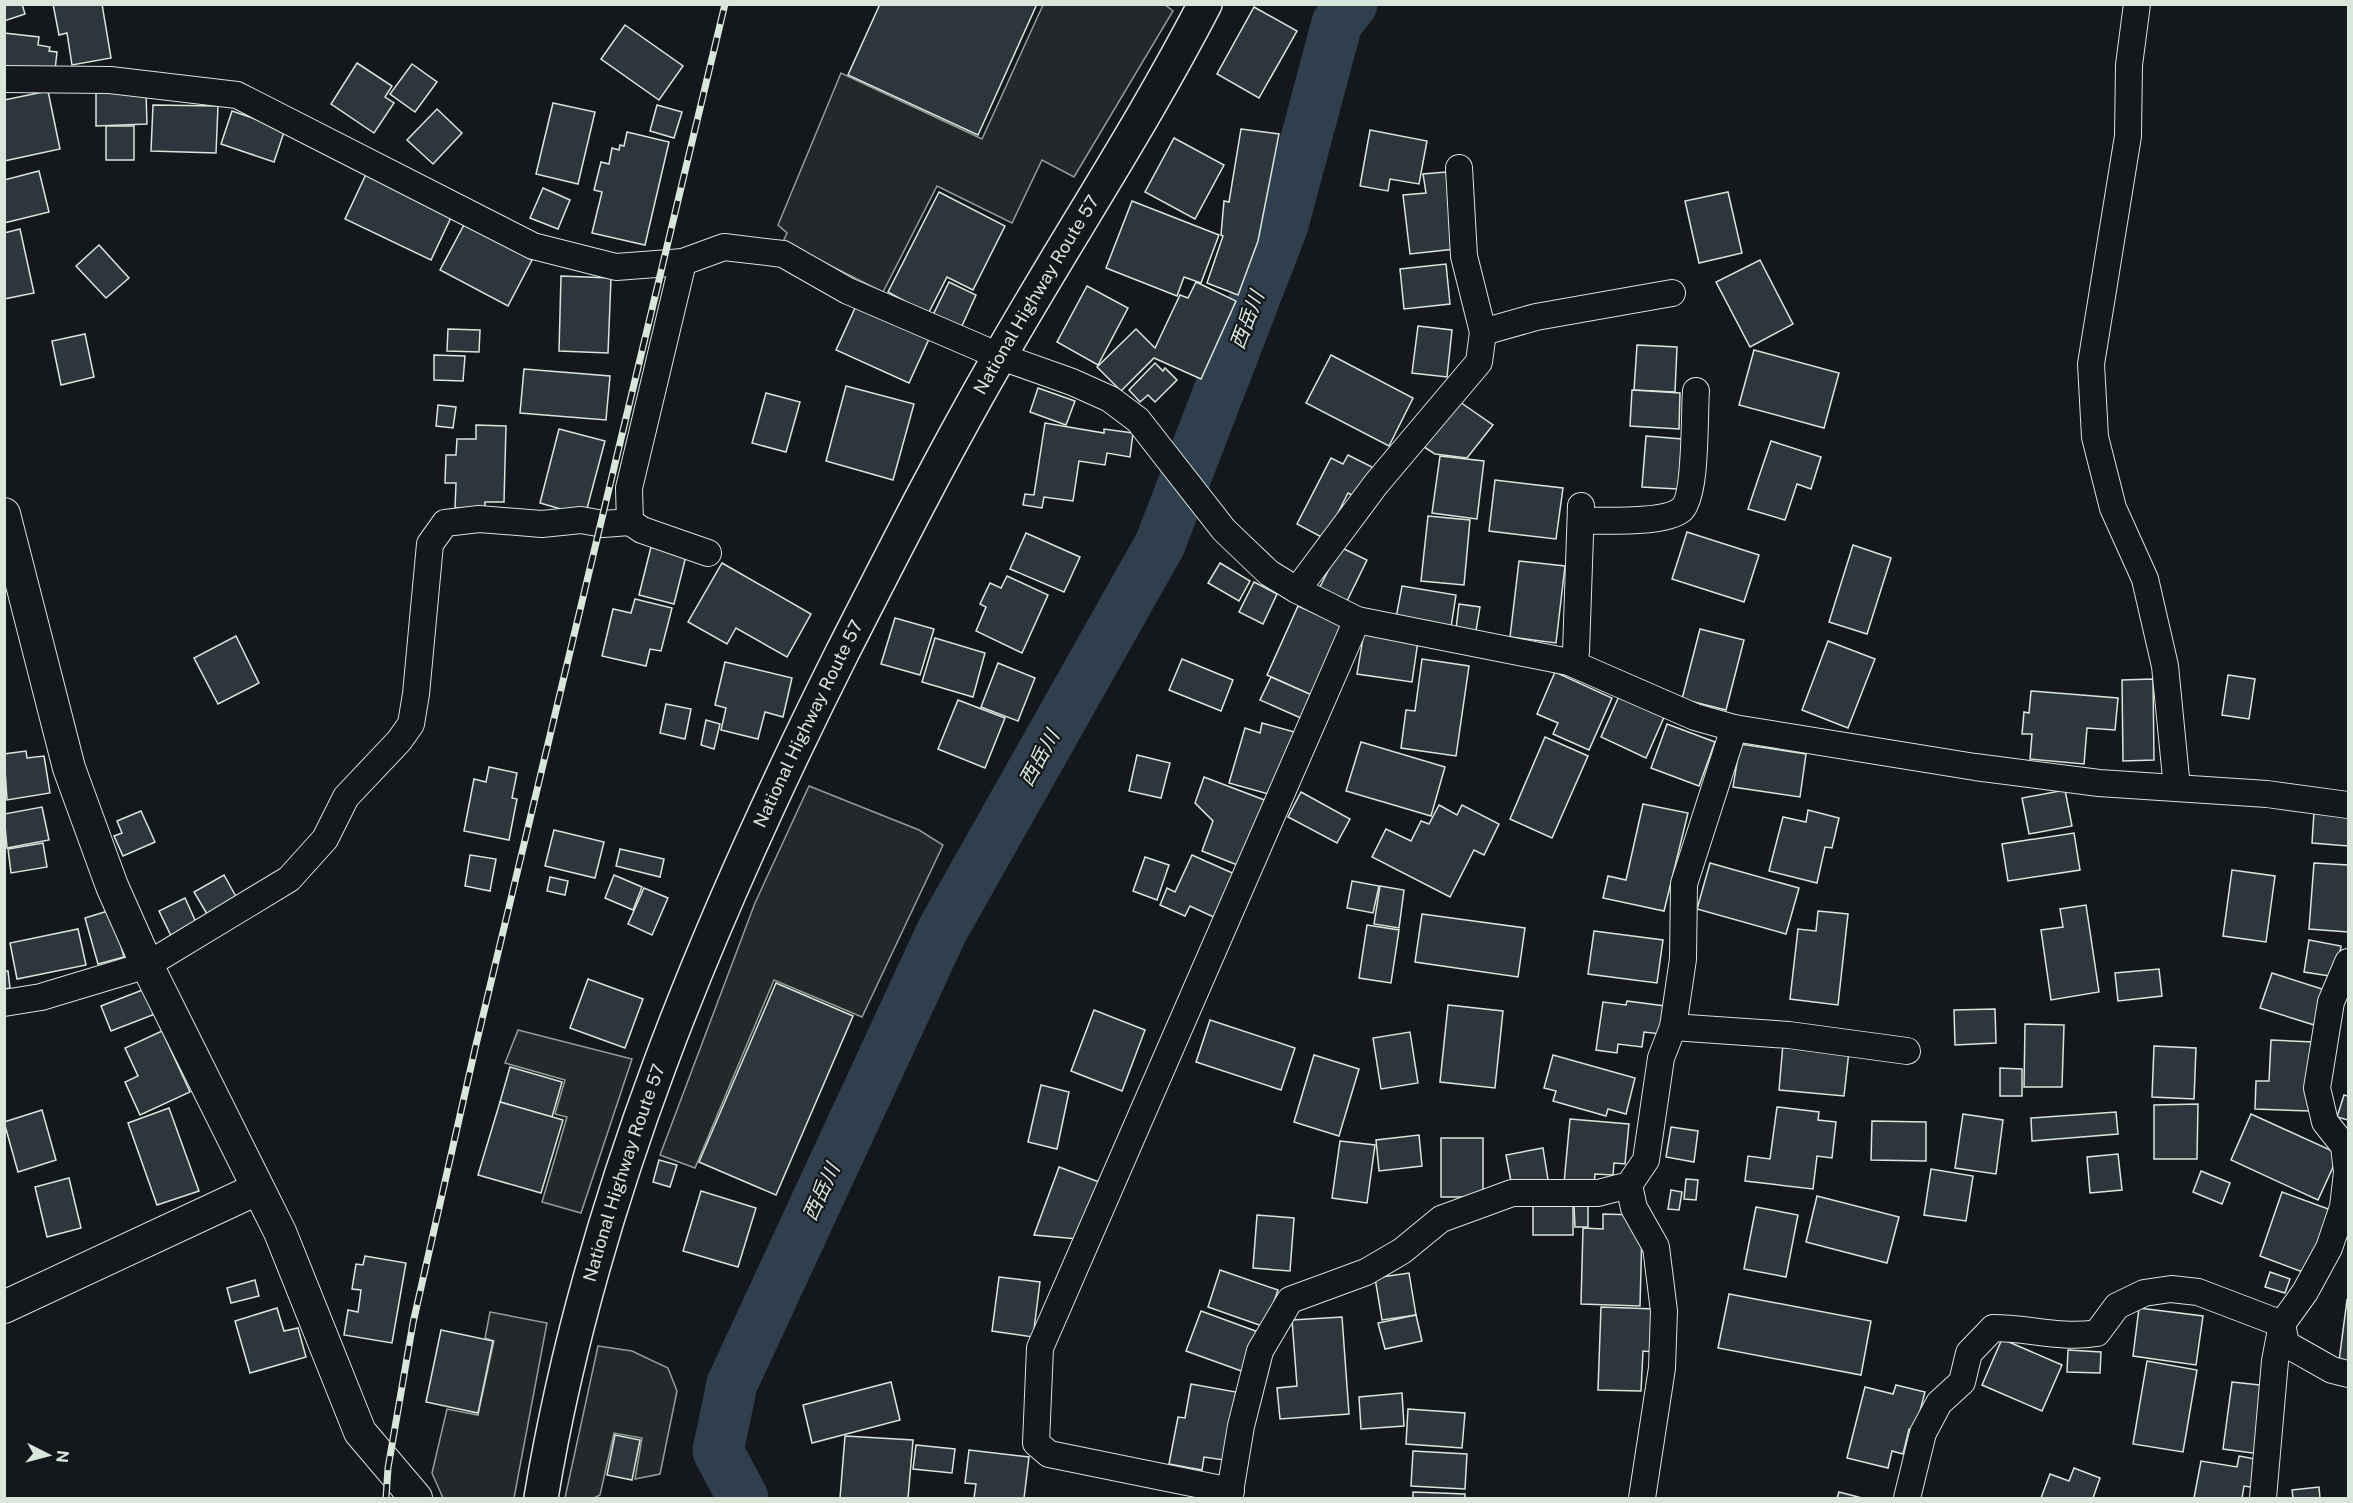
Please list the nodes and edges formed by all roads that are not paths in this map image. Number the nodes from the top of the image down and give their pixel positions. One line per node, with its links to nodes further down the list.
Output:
1 (1205, 4): 8 (highway, National Highway Route 57)
2 (2137, 4): 17 (street)
3 (4, 79): 5 (street)
4 (1459, 168): 7 (street)
5 (683, 262): 8 (street); 11 (street)
6 (1672, 293): 7 (street)
7 (1483, 332): 13 (street)
8 (999, 357): 13 (street); 31 (highway, National Highway Route 57)
9 (1696, 392): 15 (street)
10 (4, 514): 20 (street)
11 (630, 522): 12 (street); 20 (street)
12 (708, 553)
13 (1297, 591): 14 (street)
14 (1357, 620): 15 (street); 29 (street)
15 (1569, 663): 16 (street)
16 (1734, 728): 17 (street); 22 (street)
17 (2176, 788): 18 (street)
18 (2349, 805)
19 (2349, 962): 27 (street)
20 (147, 965): 21 (street); 25 (street)
21 (4, 1003)
22 (1673, 1027): 23 (street); 24 (street)
23 (1906, 1051)
24 (1629, 1185): 29 (street); 32 (street)
25 (257, 1189): 26 (street); 30 (street)
26 (4, 1307)
27 (2282, 1323): 28 (street); 33 (street); 34 (street)
28 (2349, 1374)
29 (1230, 1495)
30 (416, 1498)
31 (541, 1498)
32 (1642, 1498)
33 (1906, 1498)
34 (2263, 1498)

